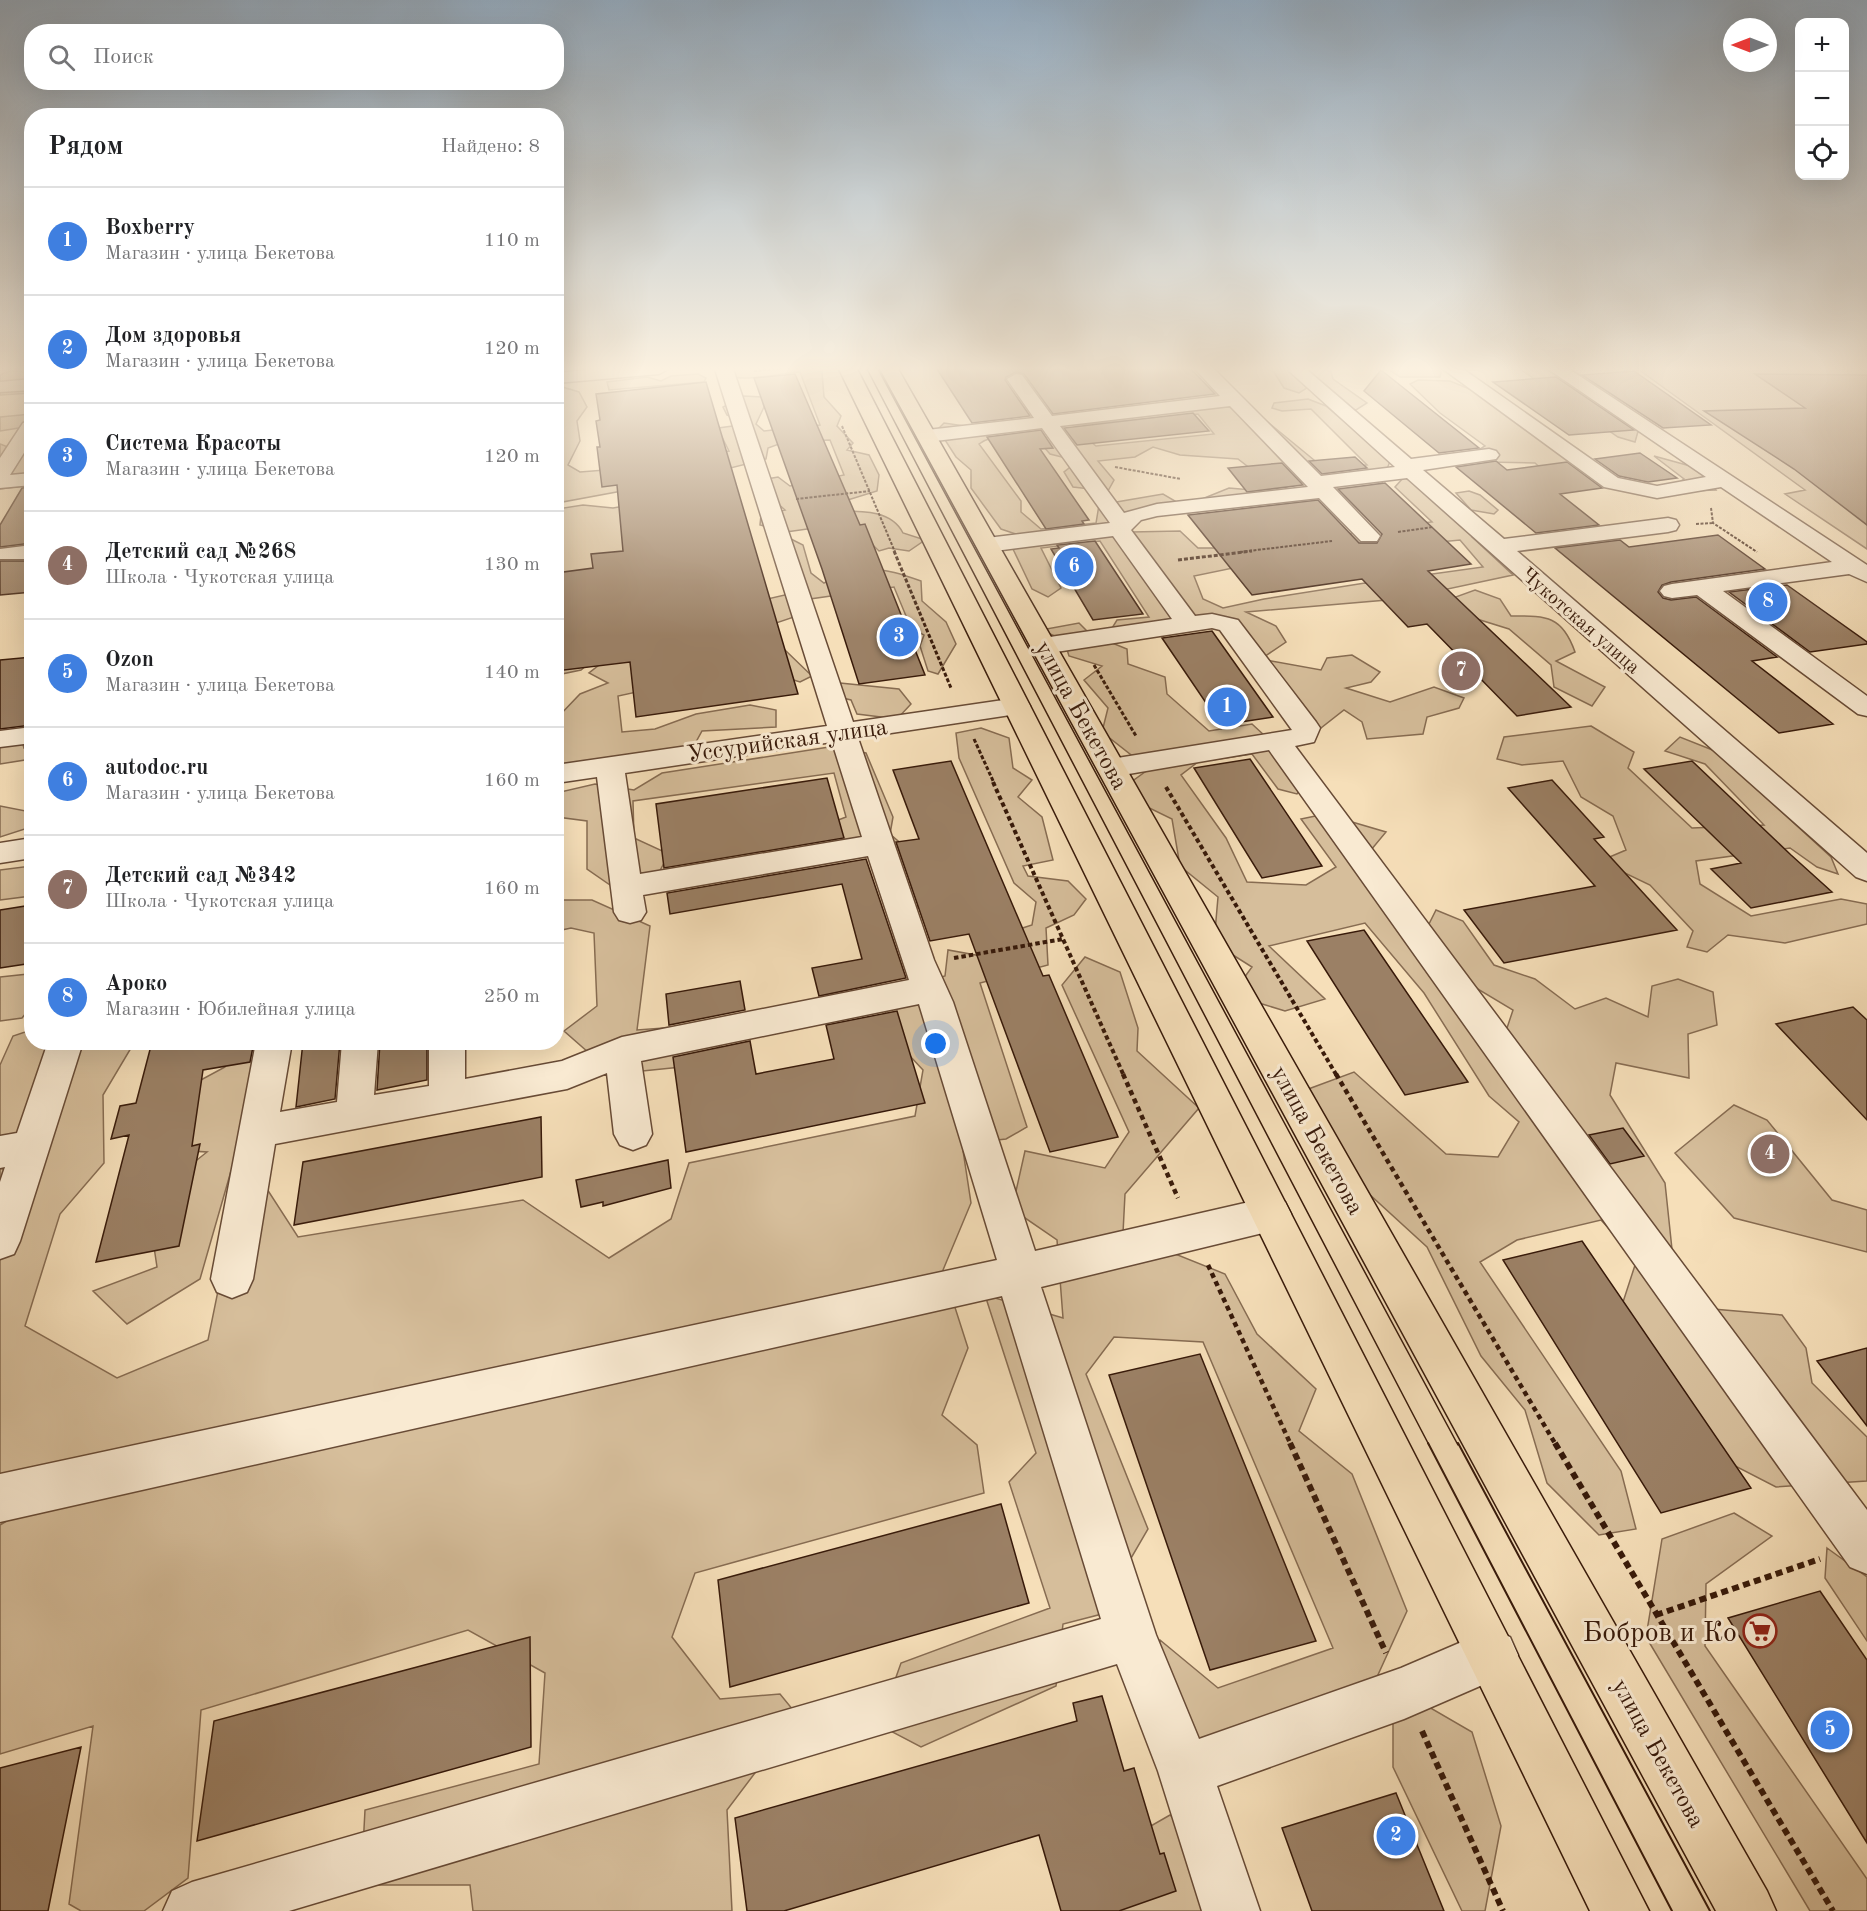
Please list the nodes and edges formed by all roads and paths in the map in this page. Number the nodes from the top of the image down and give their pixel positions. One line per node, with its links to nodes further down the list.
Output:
1 (10, 458): 13 (street)
2 (752, 458): 20 (street)
3 (856, 458): 19 (path)
4 (893, 458): 36 (main road)
5 (939, 458): 25 (main road, улица Бекетова)
6 (1292, 458): 18 (street)
7 (1397, 458): 12 (street, Чукотская улица)
8 (1469, 458): 12 (street)
9 (1576, 458): 15 (street)
10 (1694, 458): 15 (street)
11 (1073, 459): 16 (path); 23 (street)
12 (1408, 468): 18 (street); 21 (street, Чукотская улица)
13 (0, 474)
14 (24, 480): 17 (street)
15 (1727, 480): 30 (street)
16 (1191, 481)
17 (0, 482)
18 (1320, 487): 23 (street); 24 (street)
19 (870, 491): 20 (path); 38 (path)
20 (766, 503): 39 (street)
21 (1469, 522): 24 (path); 26 (street, Чукотская улица)
22 (1668, 525): 26 (street)
23 (1121, 527): 25 (street); 29 (street)
24 (1369, 536): 29 (path)
25 (987, 544): 35 (main road, улица Бекетова)
26 (1497, 547): 50 (street, Чукотская улица)
27 (24, 553): 28 (street)
28 (7, 554)
29 (1145, 565): 33 (street)
30 (1860, 570): 31 (street)
31 (1702, 587): 32 (street); 37 (street)
32 (1672, 591)
33 (1188, 624): 34 (street); 42 (street)
34 (1079, 641): 35 (street); 43 (path)
35 (1043, 646): 45 (main road, улица Бекетова)
36 (1017, 706): 38 (street, Уссурийская улица); 63 (main road)
37 (1867, 708)
38 (962, 714): 39 (street, Уссурийская улица); 51 (path)
39 (842, 732): 44 (street, Уссурийская улица); 47 (street)
40 (24, 736): 41 (street)
41 (0, 740)
42 (1276, 740): 43 (street); 69 (street)
43 (1150, 761): 45 (street); 70 (path)
44 (610, 766): 46 (street, Уссурийская улица); 47 (street)
45 (1111, 768): 79 (main road, улица Бекетова)
46 (564, 773)
47 (880, 844): 52 (street)
48 (24, 849): 49 (street)
49 (0, 853)
50 (1867, 870)
51 (1063, 939): 52 (path); 64 (path)
52 (925, 977): 57 (street); 66 (street)
53 (62, 1050): 62 (street)
54 (273, 1050): 60 (street)
55 (359, 1050): 59 (street)
56 (447, 1050): 58 (street)
57 (622, 1050): 58 (street); 61 (street)
58 (447, 1097): 59 (street)
59 (354, 1114): 60 (street)
60 (258, 1132): 67 (street)
61 (633, 1134)
62 (15, 1149): 65 (street)
63 (1271, 1214): 64 (street); 72 (main road)
64 (1193, 1233): 66 (street); 73 (path)
65 (0, 1240)
66 (1018, 1274): 68 (street); 71 (street)
67 (232, 1279)
68 (0, 1498)
69 (1865, 1546): 70 (path)
70 (1656, 1614): 80 (path)
71 (1131, 1635): 74 (street); 75 (street)
72 (1492, 1655): 73 (street); 78 (main road)
73 (1404, 1693): 74 (street); 77 (path)
74 (1185, 1771): 76 (street)
75 (192, 1911)
76 (1231, 1911)
77 (1503, 1911)
78 (1620, 1911)
79 (1747, 1911)
80 (1833, 1911)

